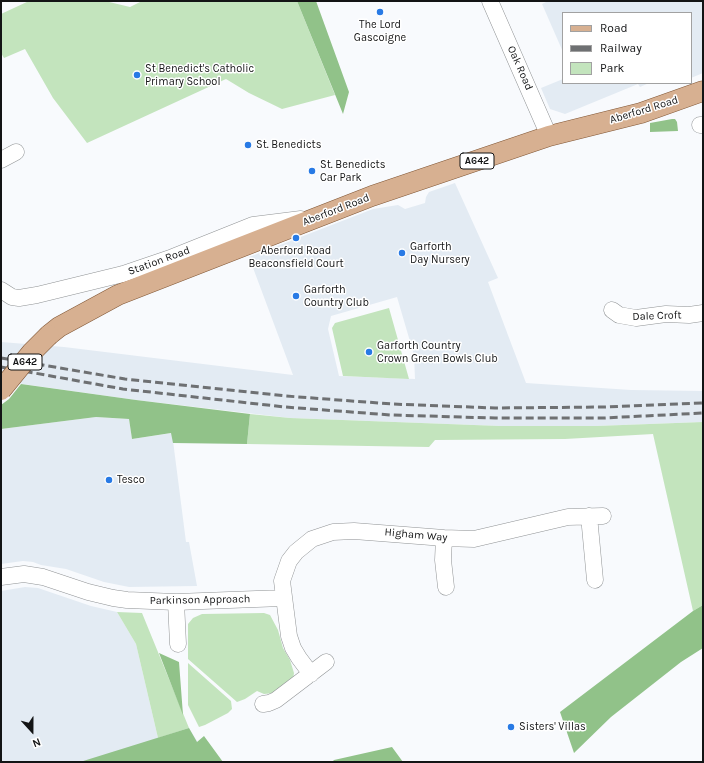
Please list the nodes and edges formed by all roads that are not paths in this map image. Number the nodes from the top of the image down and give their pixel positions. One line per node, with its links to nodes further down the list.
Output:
1 (490, 1): 3 (street, Oak Road)
2 (703, 91): 3 (main road, Aberford Road / A642)
3 (549, 136): 6 (main road, Aberford Road / A642)
4 (16, 152): 5 (street)
5 (1, 160)
6 (317, 217): 7 (street, Station Road); 10 (main road, Aberford Road / A642, bridge)
7 (1, 290)
8 (612, 310): 9 (street, Dale Croft)
9 (703, 313)
10 (1, 390)
11 (444, 538): 13 (street, Higham Way); 14 (street); 15 (street, Higham Way)
12 (1, 577): 16 (street, Parkinson Approach)
13 (595, 580)
14 (446, 587)
15 (283, 598): 16 (street, Parkinson Approach); 19 (street, Higham Way)
16 (176, 602): 17 (street)
17 (178, 644)
18 (326, 662): 19 (street)
19 (311, 674): 20 (street)
20 (262, 704)

